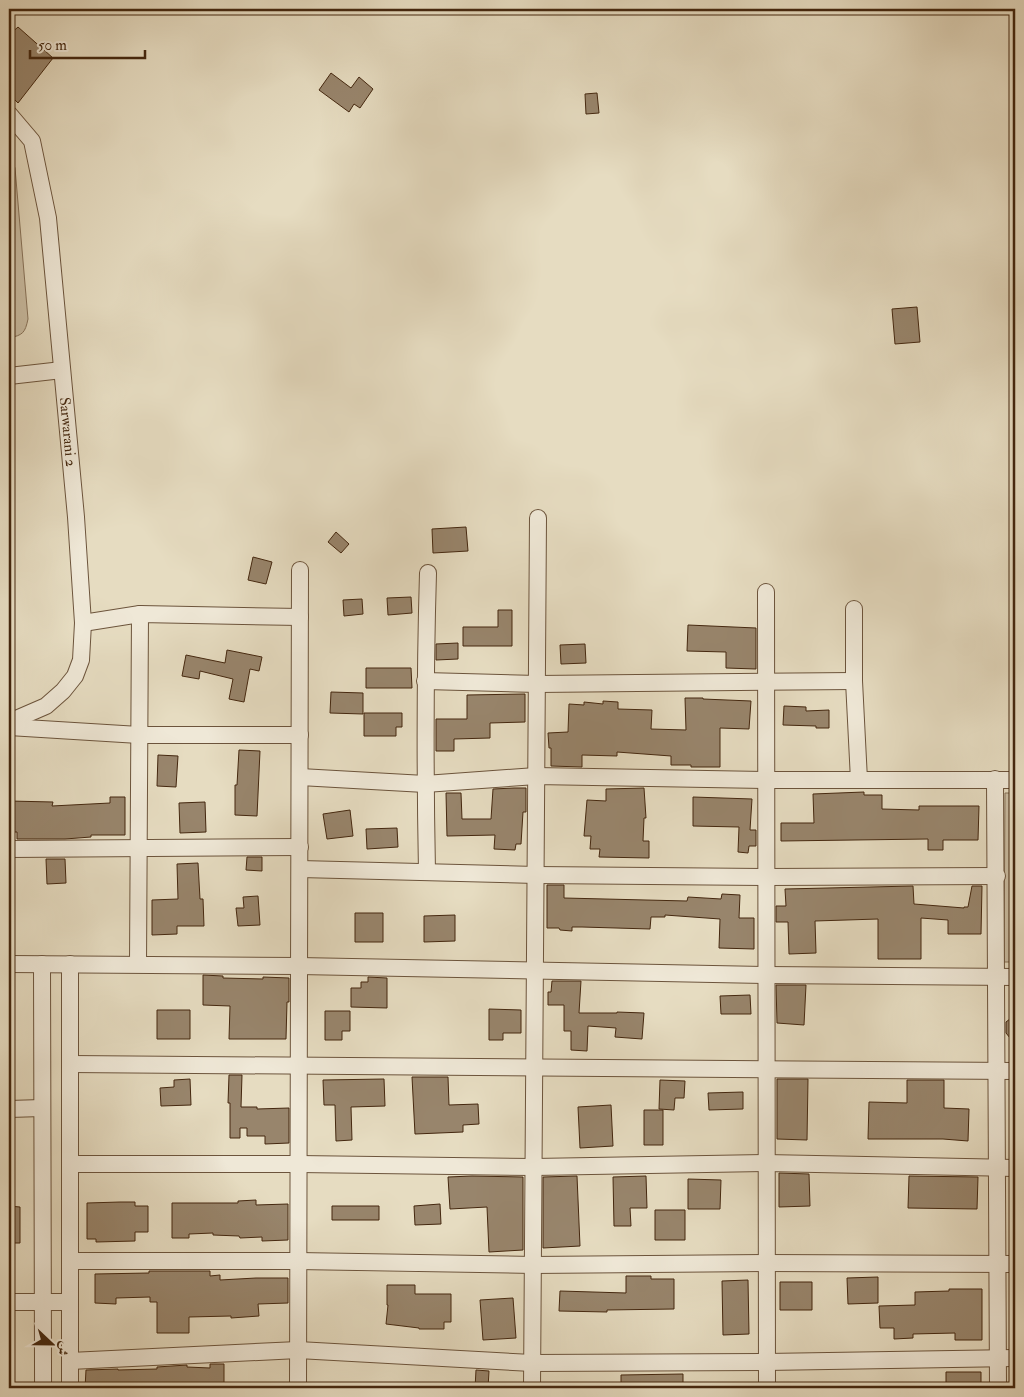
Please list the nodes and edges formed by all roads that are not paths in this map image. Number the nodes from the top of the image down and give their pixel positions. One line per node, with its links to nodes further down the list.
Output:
1 (12, 124): 2 (street, Sarwarani 2)
2 (62, 370): 3 (street); 11 (street, Sarwarani 2)
3 (9, 376)
4 (538, 518): 15 (street)
5 (300, 570): 10 (street)
6 (428, 573): 12 (street)
7 (766, 592): 14 (street)
8 (854, 609): 13 (street)
9 (140, 614): 10 (street); 11 (street); 18 (street)
10 (300, 617): 19 (street)
11 (83, 623): 16 (street, Sarwarani 2)
12 (425, 681): 15 (street); 26 (street)
13 (854, 681): 14 (street); 24 (street)
14 (766, 682): 15 (street); 23 (street)
15 (537, 684): 20 (street)
16 (9, 722)
17 (9, 727): 18 (street)
18 (139, 735): 19 (street); 29 (street)
19 (300, 735): 21 (street)
20 (536, 776): 23 (street); 26 (street); 32 (street)
21 (300, 777): 26 (street); 27 (street)
22 (995, 779): 24 (street); 25 (street); 33 (street)
23 (766, 780): 24 (street); 34 (street)
24 (859, 780)
25 (1015, 780)
26 (425, 784): 31 (street)
27 (300, 847): 29 (street); 30 (street)
28 (9, 848): 29 (street)
29 (139, 848): 38 (street)
30 (300, 869): 31 (street); 39 (street)
31 (428, 872): 32 (street)
32 (536, 875): 34 (street); 40 (street)
33 (996, 876): 34 (street); 42 (street)
34 (766, 877): 41 (street)
35 (9, 964): 36 (street)
36 (42, 964): 37 (street); 50 (street)
37 (70, 964): 38 (street); 44 (street)
38 (138, 964): 39 (street)
39 (299, 966): 40 (street); 45 (street)
40 (535, 970): 41 (street); 46 (street)
41 (766, 975): 42 (street); 47 (street)
42 (997, 976): 43 (street); 48 (street)
43 (1015, 976)
44 (70, 1064): 45 (street); 53 (street)
45 (299, 1066): 46 (street); 54 (street)
46 (534, 1068): 47 (street); 55 (street)
47 (766, 1070): 48 (street); 52 (street)
48 (997, 1071): 49 (street); 56 (street)
49 (1015, 1072)
50 (42, 1108): 51 (street); 65 (street)
51 (9, 1109)
52 (766, 1163): 55 (street); 56 (street); 60 (street)
53 (70, 1164): 54 (street); 58 (street)
54 (298, 1164): 55 (street); 59 (street)
55 (534, 1166): 63 (street)
56 (997, 1168): 57 (street); 61 (street)
57 (1015, 1168)
58 (70, 1261): 59 (street); 66 (street)
59 (298, 1261): 63 (street); 67 (street)
60 (766, 1263): 61 (street); 63 (street); 71 (street)
61 (997, 1264): 62 (street); 68 (street)
62 (1015, 1264)
63 (533, 1265): 72 (street)
64 (9, 1302): 65 (street)
65 (44, 1302): 66 (street); 73 (street)
66 (70, 1302): 70 (street)
67 (298, 1350): 70 (street); 72 (street); 75 (street)
68 (997, 1357): 69 (street); 71 (street); 78 (street)
69 (1015, 1358)
70 (70, 1361): 74 (street)
71 (766, 1362): 72 (street); 77 (street)
72 (532, 1363): 76 (street)
73 (43, 1388)
74 (70, 1388)
75 (298, 1388)
76 (532, 1388)
77 (767, 1388)
78 (998, 1388)

